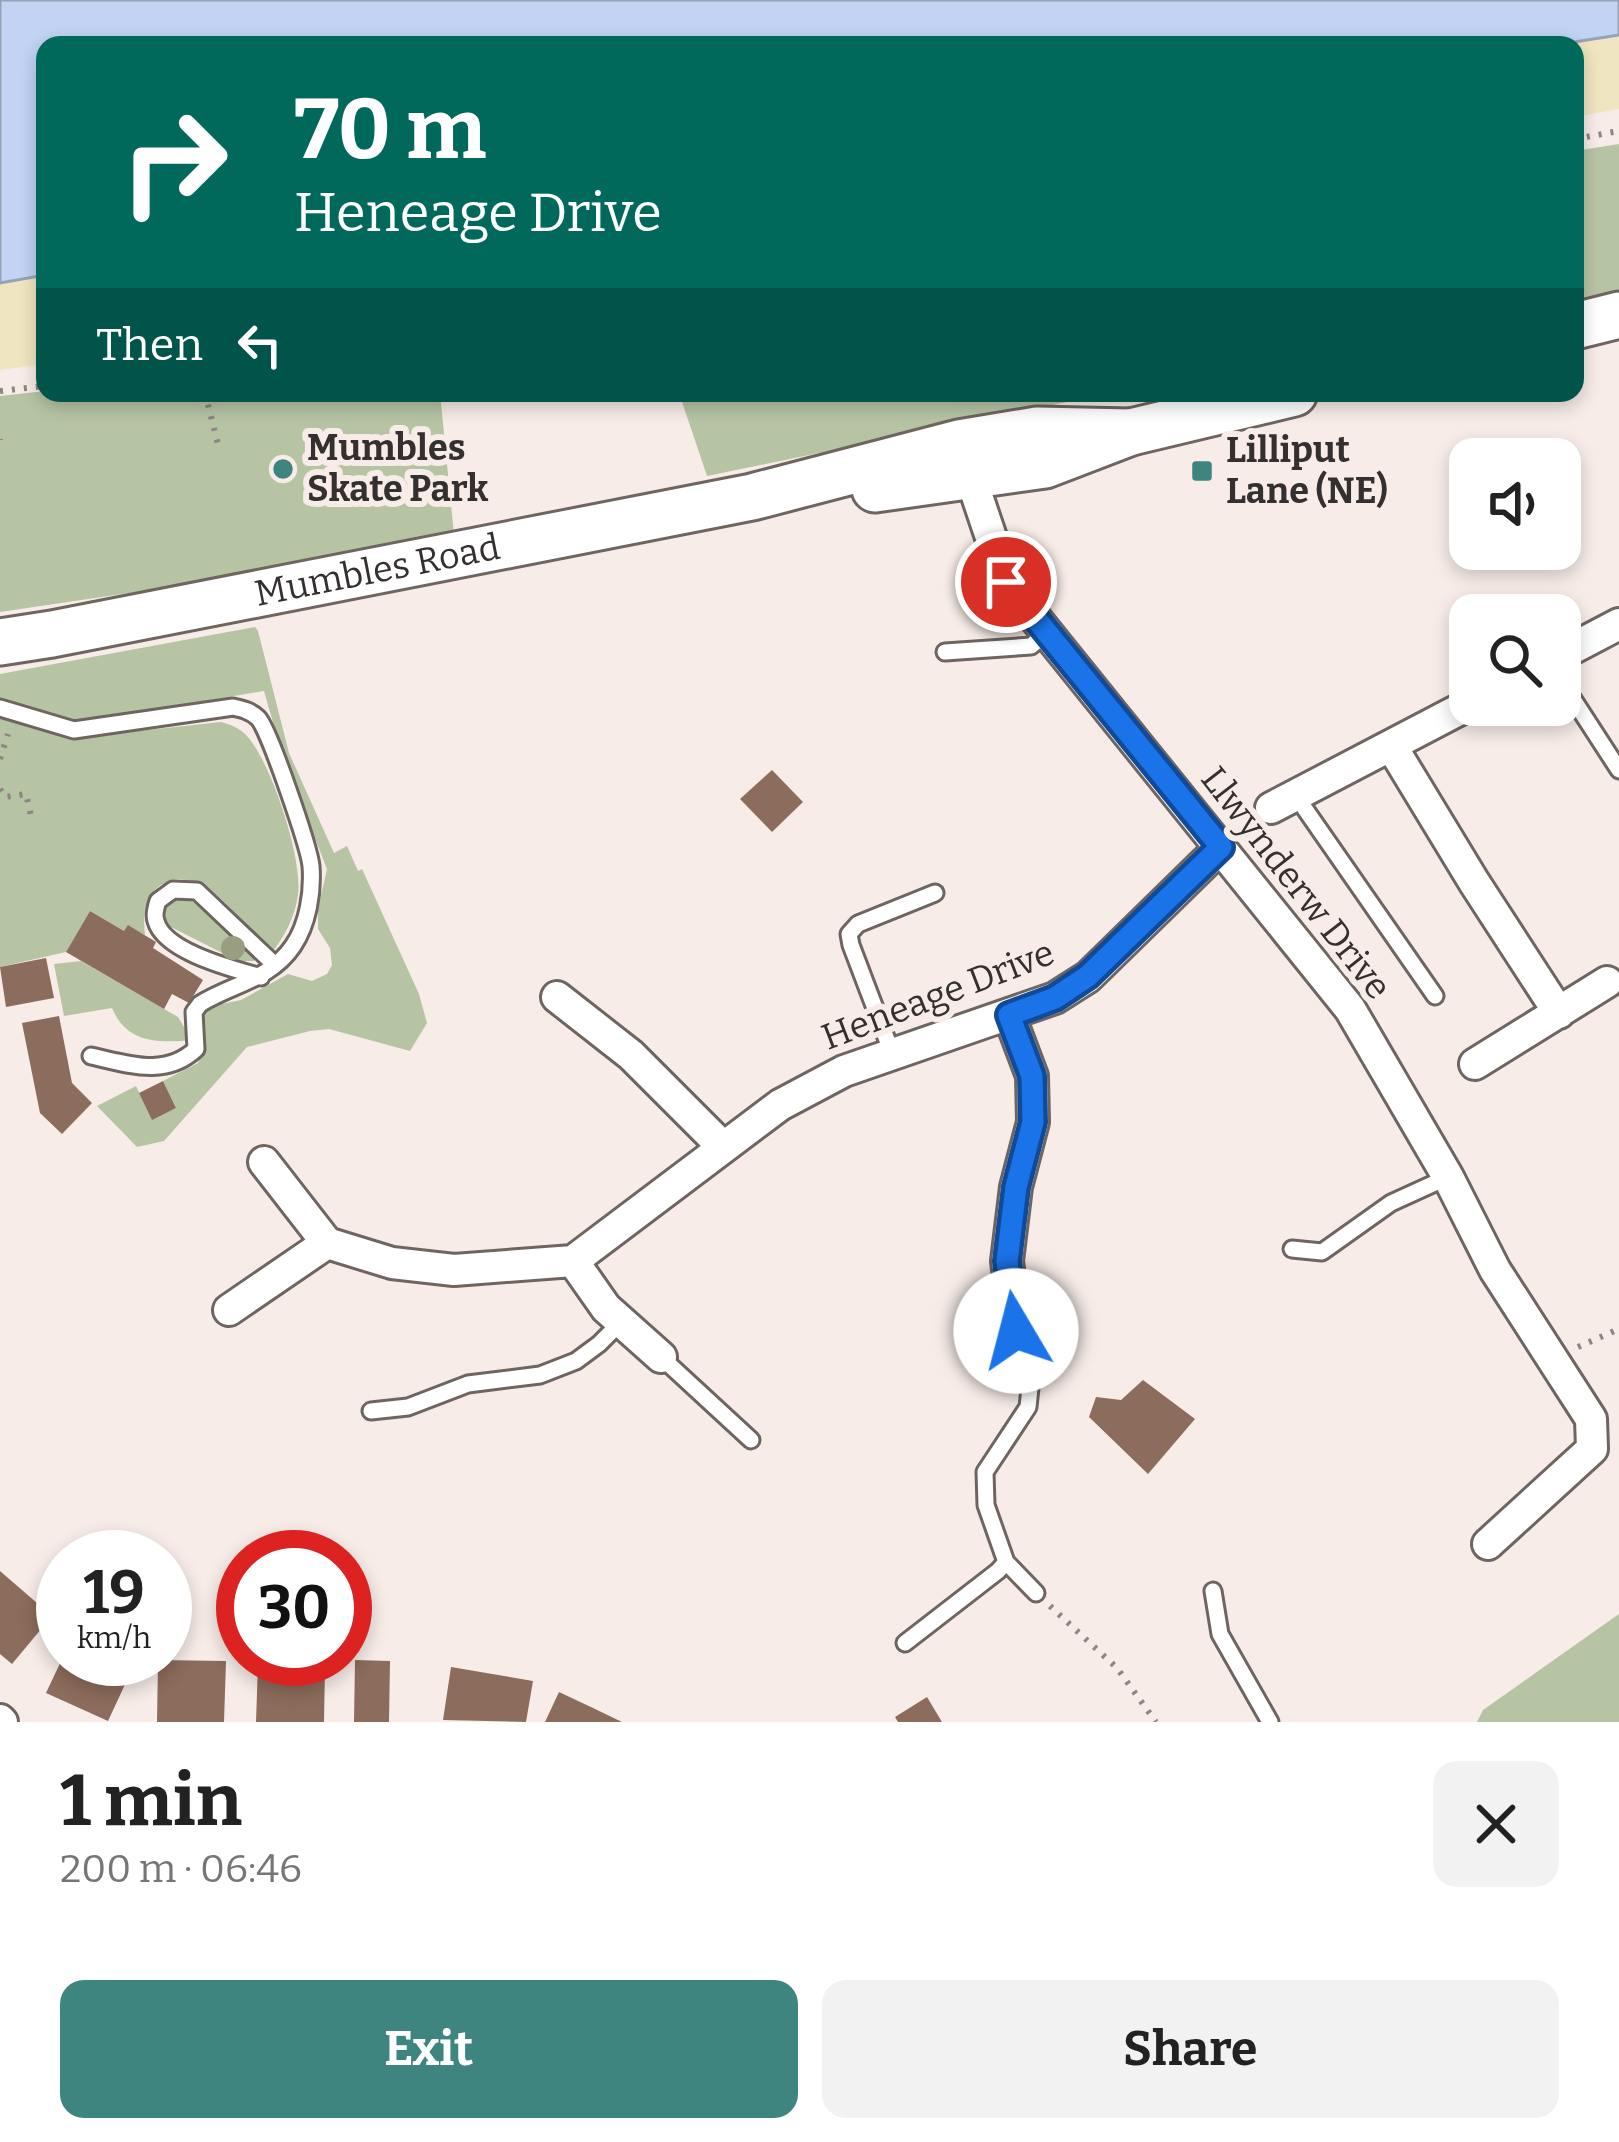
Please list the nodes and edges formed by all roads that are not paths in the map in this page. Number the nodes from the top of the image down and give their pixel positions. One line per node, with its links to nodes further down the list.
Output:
1 (1619, 315): 2 (main road)
2 (1584, 324)
3 (1256, 402): 4 (main road, Mumbles Road)
4 (965, 460): 6 (street, Llwynderw Drive); 7 (main road, Mumbles Road)
5 (1619, 624): 8 (street)
6 (1046, 633): 9 (lane); 16 (street, Llwynderw Drive)
7 (0, 642)
8 (1581, 644)
9 (945, 652)
10 (1581, 712): 14 (lane)
11 (6, 714): 18 (lane)
12 (1449, 716): 13 (street)
13 (1392, 747): 15 (street); 23 (street)
14 (1619, 770)
15 (1284, 802): 21 (lane)
16 (1221, 847): 24 (street, Heneage Drive); 30 (street, Llwynderw Drive)
17 (935, 893): 25 (lane)
18 (275, 965): 19 (lane); 19 (lane)
19 (261, 977): 26 (lane)
20 (1607, 982): 23 (street)
21 (1435, 996)
22 (557, 997): 28 (street)
23 (1559, 1012): 27 (street)
24 (1009, 1015): 25 (street, Heneage Drive); 36 (street)
25 (892, 1053): 28 (street, Heneage Drive)
26 (91, 1056)
27 (1475, 1064)
28 (723, 1147): 33 (street, Heneage Drive)
29 (264, 1162): 31 (street)
30 (1448, 1177): 32 (lane); 40 (street, Llwynderw Drive)
31 (327, 1243): 33 (street); 34 (street)
32 (1292, 1249)
33 (573, 1261): 35 (street)
34 (229, 1310)
35 (621, 1322): 37 (street); 38 (lane)
36 (1016, 1331): 41 (lane)
37 (661, 1357): 39 (lane)
38 (371, 1411)
39 (751, 1440)
40 (1488, 1544)
41 (1006, 1562): 43 (lane); 44 (lane)
42 (1213, 1591): 45 (lane)
43 (1036, 1593)
44 (905, 1643)
45 (1270, 1722)

